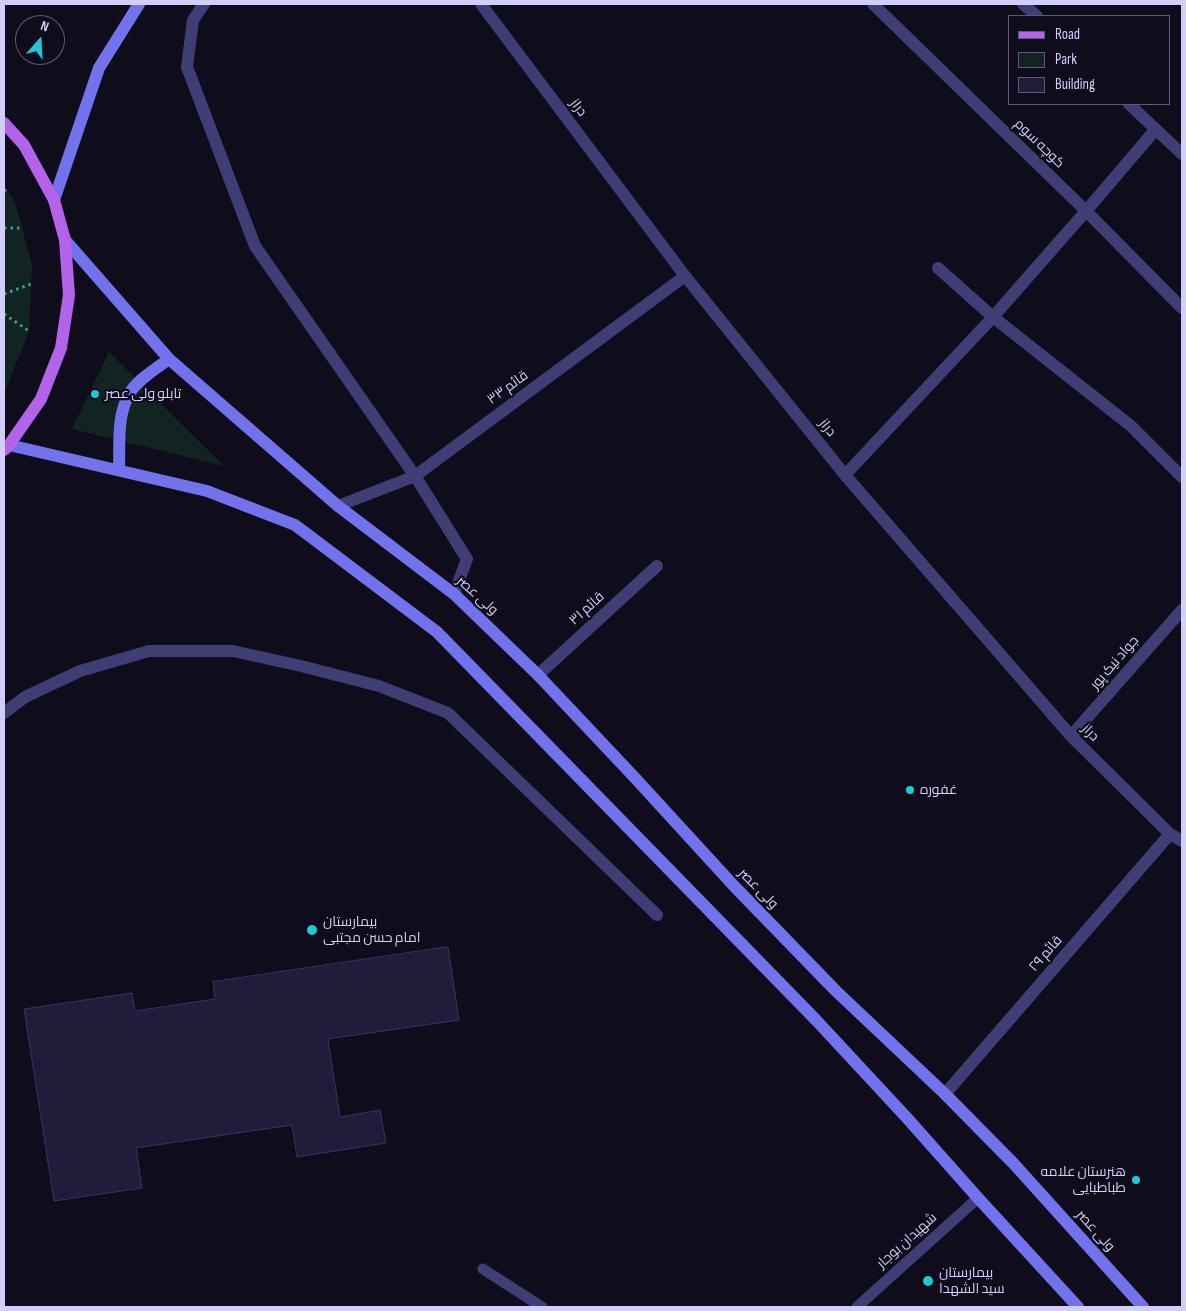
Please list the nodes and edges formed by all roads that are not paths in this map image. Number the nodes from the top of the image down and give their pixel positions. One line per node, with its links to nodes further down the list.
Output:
1 (139, 4): 11 (main road)
2 (204, 4): 22 (street)
3 (481, 4): 15 (street, دراز)
4 (873, 4): 12 (street, کوچه سوم)
5 (1023, 4): 6 (street)
6 (1035, 15)
7 (1130, 105): 9 (street)
8 (4, 123): 11 (main road)
9 (1156, 129): 10 (street); 12 (street)
10 (1182, 154)
11 (54, 200): 13 (main road)
12 (1086, 211): 16 (street, کوچه سوم); 17 (street)
13 (65, 240): 18 (main road, ولی عصر); 19 (main road)
14 (938, 268): 17 (street)
15 (686, 276): 21 (street, دراز); 22 (street, قائم ۳۳)
16 (1182, 308)
17 (992, 317): 21 (street); 23 (street)
18 (169, 359): 20 (main road); 24 (main road, ولی عصر)
19 (6, 447): 20 (main road)
20 (120, 470): 35 (main road)
21 (845, 474): 30 (street, دراز)
22 (415, 476): 24 (street, قائم ۳۳); 26 (street)
23 (1182, 477)
24 (338, 506): 26 (main road, ولی عصر)
25 (657, 566): 28 (street, قائم ۳۱)
26 (454, 594): 28 (main road, ولی عصر)
27 (1182, 610): 30 (street, جواد نیک پور)
28 (538, 674): 34 (main road, ولی عصر)
29 (4, 713): 33 (street)
30 (1071, 736): 31 (street, دراز)
31 (1170, 834): 32 (street, دراز); 34 (street, قائم ۲۹)
32 (1182, 841)
33 (657, 915)
34 (945, 1094): 40 (main road, ولی عصر)
35 (978, 1198): 38 (lane, شهیدان بوجار); 39 (main road)
36 (483, 1269): 37 (lane)
37 (542, 1307)
38 (857, 1307)
39 (1078, 1307)
40 (1143, 1307)

